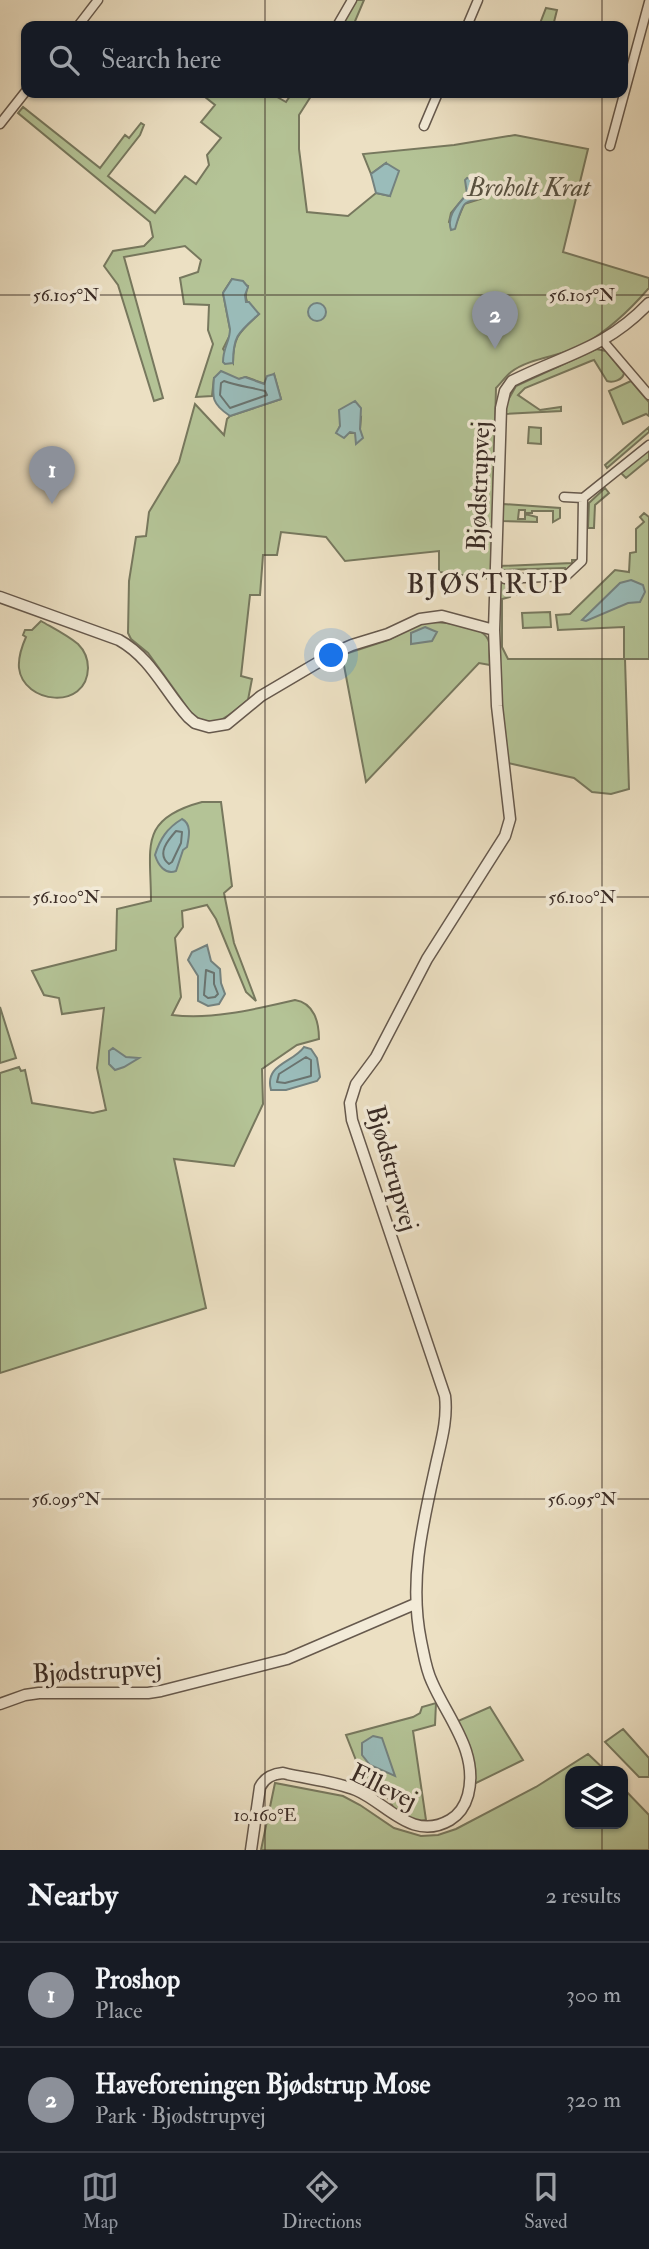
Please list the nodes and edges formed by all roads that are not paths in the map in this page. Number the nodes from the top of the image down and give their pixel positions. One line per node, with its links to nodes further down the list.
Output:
1 (98, 0): 5 (street)
2 (352, 0): 6 (street)
3 (478, 0): 7 (street)
4 (649, 2): 8 (street)
5 (82, 21)
6 (340, 21)
7 (469, 21)
8 (628, 80)
9 (21, 97): 12 (street)
10 (437, 98): 13 (street)
11 (623, 98): 14 (street)
12 (0, 124)
13 (424, 126)
14 (610, 146)
15 (649, 303): 16 (street, Bjødstrupvej)
16 (603, 341): 17 (street); 23 (street, Bjødstrupvej)
17 (649, 395)
18 (649, 445): 20 (street)
19 (564, 497): 20 (street)
20 (583, 498): 21 (street)
21 (505, 579)
22 (0, 597): 23 (street)
23 (494, 630): 24 (street, Bjødstrupvej)
24 (415, 1604): 25 (street, Bjødstrupvej); 26 (street, Ellevej)
25 (0, 1704)
26 (251, 1850)

